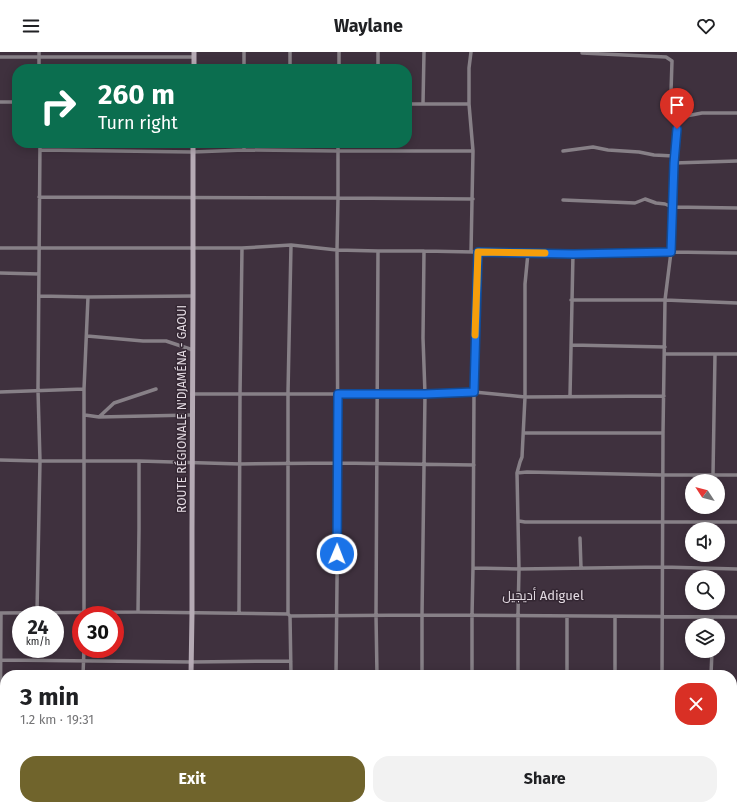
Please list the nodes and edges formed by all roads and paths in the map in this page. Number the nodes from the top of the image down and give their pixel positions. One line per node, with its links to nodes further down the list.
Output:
1 (39, 52): 11 (street)
2 (244, 52): 13 (street)
3 (290, 52): 14 (street)
4 (339, 52): 15 (street)
5 (378, 52): 16 (street)
6 (424, 52): 20 (street)
7 (471, 52): 21 (street)
8 (582, 53): 23 (street)
9 (194, 55): 11 (street)
10 (0, 56): 11 (street)
11 (39, 57): 12 (street)
12 (39, 64)
13 (244, 64)
14 (290, 64)
15 (339, 64)
16 (378, 64)
17 (0, 102): 18 (street)
18 (12, 102)
19 (412, 104): 20 (street)
20 (423, 104): 21 (street)
21 (469, 104): 29 (street)
22 (737, 113): 23 (street)
23 (679, 116): 31 (street)
24 (193, 148): 30 (street, ROUTE RÉGIONALE N'DJAMÉNA - GAOUI)
25 (40, 150): 30 (street); 34 (street)
26 (244, 150): 28 (street); 30 (street)
27 (563, 150): 31 (street)
28 (338, 151): 29 (street); 36 (street)
29 (473, 151): 37 (street)
30 (193, 152): 35 (street, ROUTE RÉGIONALE N'DJAMÉNA - GAOUI)
31 (674, 156): 33 (street)
32 (737, 161): 33 (street)
33 (674, 163): 39 (street)
34 (39, 197): 35 (street); 44 (street)
35 (193, 197): 36 (street); 42 (street, ROUTE RÉGIONALE N'DJAMÉNA - GAOUI)
36 (338, 198): 37 (street); 46 (street)
37 (473, 199): 49 (street)
38 (563, 200): 39 (street)
39 (672, 207): 40 (street); 51 (street)
40 (737, 208)
41 (291, 245): 45 (street); 46 (street); 75 (street)
42 (193, 247): 44 (street); 45 (street); 58 (street, ROUTE RÉGIONALE N'DJAMÉNA - GAOUI)
43 (0, 248): 44 (street)
44 (39, 248): 56 (street)
45 (242, 248): 77 (street)
46 (337, 250): 47 (street); 78 (street)
47 (378, 251): 48 (street); 79 (street)
48 (424, 251): 49 (street); 80 (street)
49 (471, 252): 50 (street)
50 (478, 252): 53 (street); 74 (street)
51 (671, 252): 52 (street); 54 (street); 61 (street)
52 (737, 252)
53 (528, 253): 54 (street); 81 (street)
54 (573, 254): 60 (street)
55 (0, 273): 56 (street)
56 (39, 274): 57 (street)
57 (39, 296): 59 (street); 72 (street)
58 (193, 296): 59 (street); 66 (street, ROUTE RÉGIONALE N'DJAMÉNA - GAOUI)
59 (88, 297): 63 (street)
60 (571, 300): 61 (street); 64 (street)
61 (665, 300): 62 (street); 65 (street)
62 (737, 303)
63 (87, 336): 66 (street); 70 (street)
64 (571, 345): 65 (street); 82 (street)
65 (665, 348): 67 (street)
66 (193, 350): 76 (street, ROUTE RÉGIONALE N'DJAMÉNA - GAOUI)
67 (665, 354): 68 (street); 83 (street)
68 (715, 354): 69 (street); 101 (street)
69 (737, 354)
70 (84, 389): 72 (street); 84 (street)
71 (156, 389): 86 (street)
72 (38, 390): 73 (street); 90 (street)
73 (0, 392)
74 (474, 392): 80 (street); 81 (street); 99 (street)
75 (288, 393): 77 (street); 78 (street); 94 (street)
76 (192, 394): 77 (street); 85 (street, ROUTE RÉGIONALE N'DJAMÉNA - GAOUI)
77 (240, 394): 96 (street)
78 (338, 394): 79 (street); 95 (street)
79 (377, 394): 80 (street); 97 (street)
80 (425, 394): 98 (street)
81 (525, 396): 82 (street); 87 (street)
82 (570, 396): 83 (street)
83 (664, 396): 88 (street)
84 (85, 415): 86 (street); 91 (street)
85 (192, 415): 86 (street); 93 (street, ROUTE RÉGIONALE N'DJAMÉNA - GAOUI)
86 (99, 417)
87 (524, 433): 88 (street); 100 (street)
88 (663, 433): 102 (street)
89 (0, 460): 90 (street)
90 (40, 461): 91 (street); 115 (street)
91 (84, 461): 92 (street); 116 (street)
92 (139, 461): 93 (street); 117 (street)
93 (192, 462): 96 (street); 121 (street, ROUTE RÉGIONALE N'DJAMÉNA - GAOUI)
94 (288, 463): 95 (street); 96 (street); 123 (street)
95 (338, 463): 97 (street); 124 (street)
96 (240, 464): 122 (street)
97 (377, 464): 98 (street); 125 (street)
98 (424, 464): 99 (street); 126 (street)
99 (474, 465): 110 (street)
100 (517, 473): 102 (street); 106 (street)
101 (713, 474)
102 (663, 475): 103 (street); 107 (street)
103 (685, 475)
104 (725, 475): 105 (street)
105 (737, 475)
106 (519, 521): 107 (street); 113 (street)
107 (663, 522): 108 (street); 112 (street)
108 (737, 522)
109 (580, 538): 111 (street)
110 (473, 568): 113 (street); 128 (street)
111 (581, 568): 112 (street); 113 (street)
112 (663, 568): 114 (street); 131 (street)
113 (519, 569): 127 (street)
114 (737, 569)
115 (37, 606)
116 (84, 606)
117 (138, 612): 120 (street); 121 (street)
118 (0, 613): 119 (street); 135 (street)
119 (12, 613)
120 (124, 613)
121 (192, 613): 122 (street); 138 (street, ROUTE RÉGIONALE N'DJAMÉNA - GAOUI)
122 (239, 613): 123 (street)
123 (289, 615): 124 (street); 137 (street)
124 (336, 615): 125 (street); 143 (street)
125 (376, 615): 126 (street); 144 (street)
126 (422, 615): 128 (street); 145 (street)
127 (518, 615): 128 (street); 129 (street); 147 (street)
128 (472, 616): 146 (street)
129 (567, 616): 130 (street); 148 (street)
130 (615, 616): 131 (street); 149 (street)
131 (662, 616): 132 (street); 150 (street)
132 (712, 617): 133 (street)
133 (737, 617)
134 (712, 658): 151 (street)
135 (0, 660): 136 (street); 139 (street)
136 (84, 661): 138 (street); 140 (street)
137 (291, 661): 138 (street); 142 (street)
138 (191, 662): 141 (street, ROUTE RÉGIONALE N'DJAMÉNA - GAOUI)
139 (0, 670)
140 (83, 670)
141 (191, 670)
142 (291, 670)
143 (336, 670)
144 (377, 670)
145 (422, 670)
146 (472, 670)
147 (518, 670)
148 (567, 670)
149 (615, 670)
150 (662, 670)
151 (712, 670)
152 (0, 756): 153 (street)
153 (0, 771)

